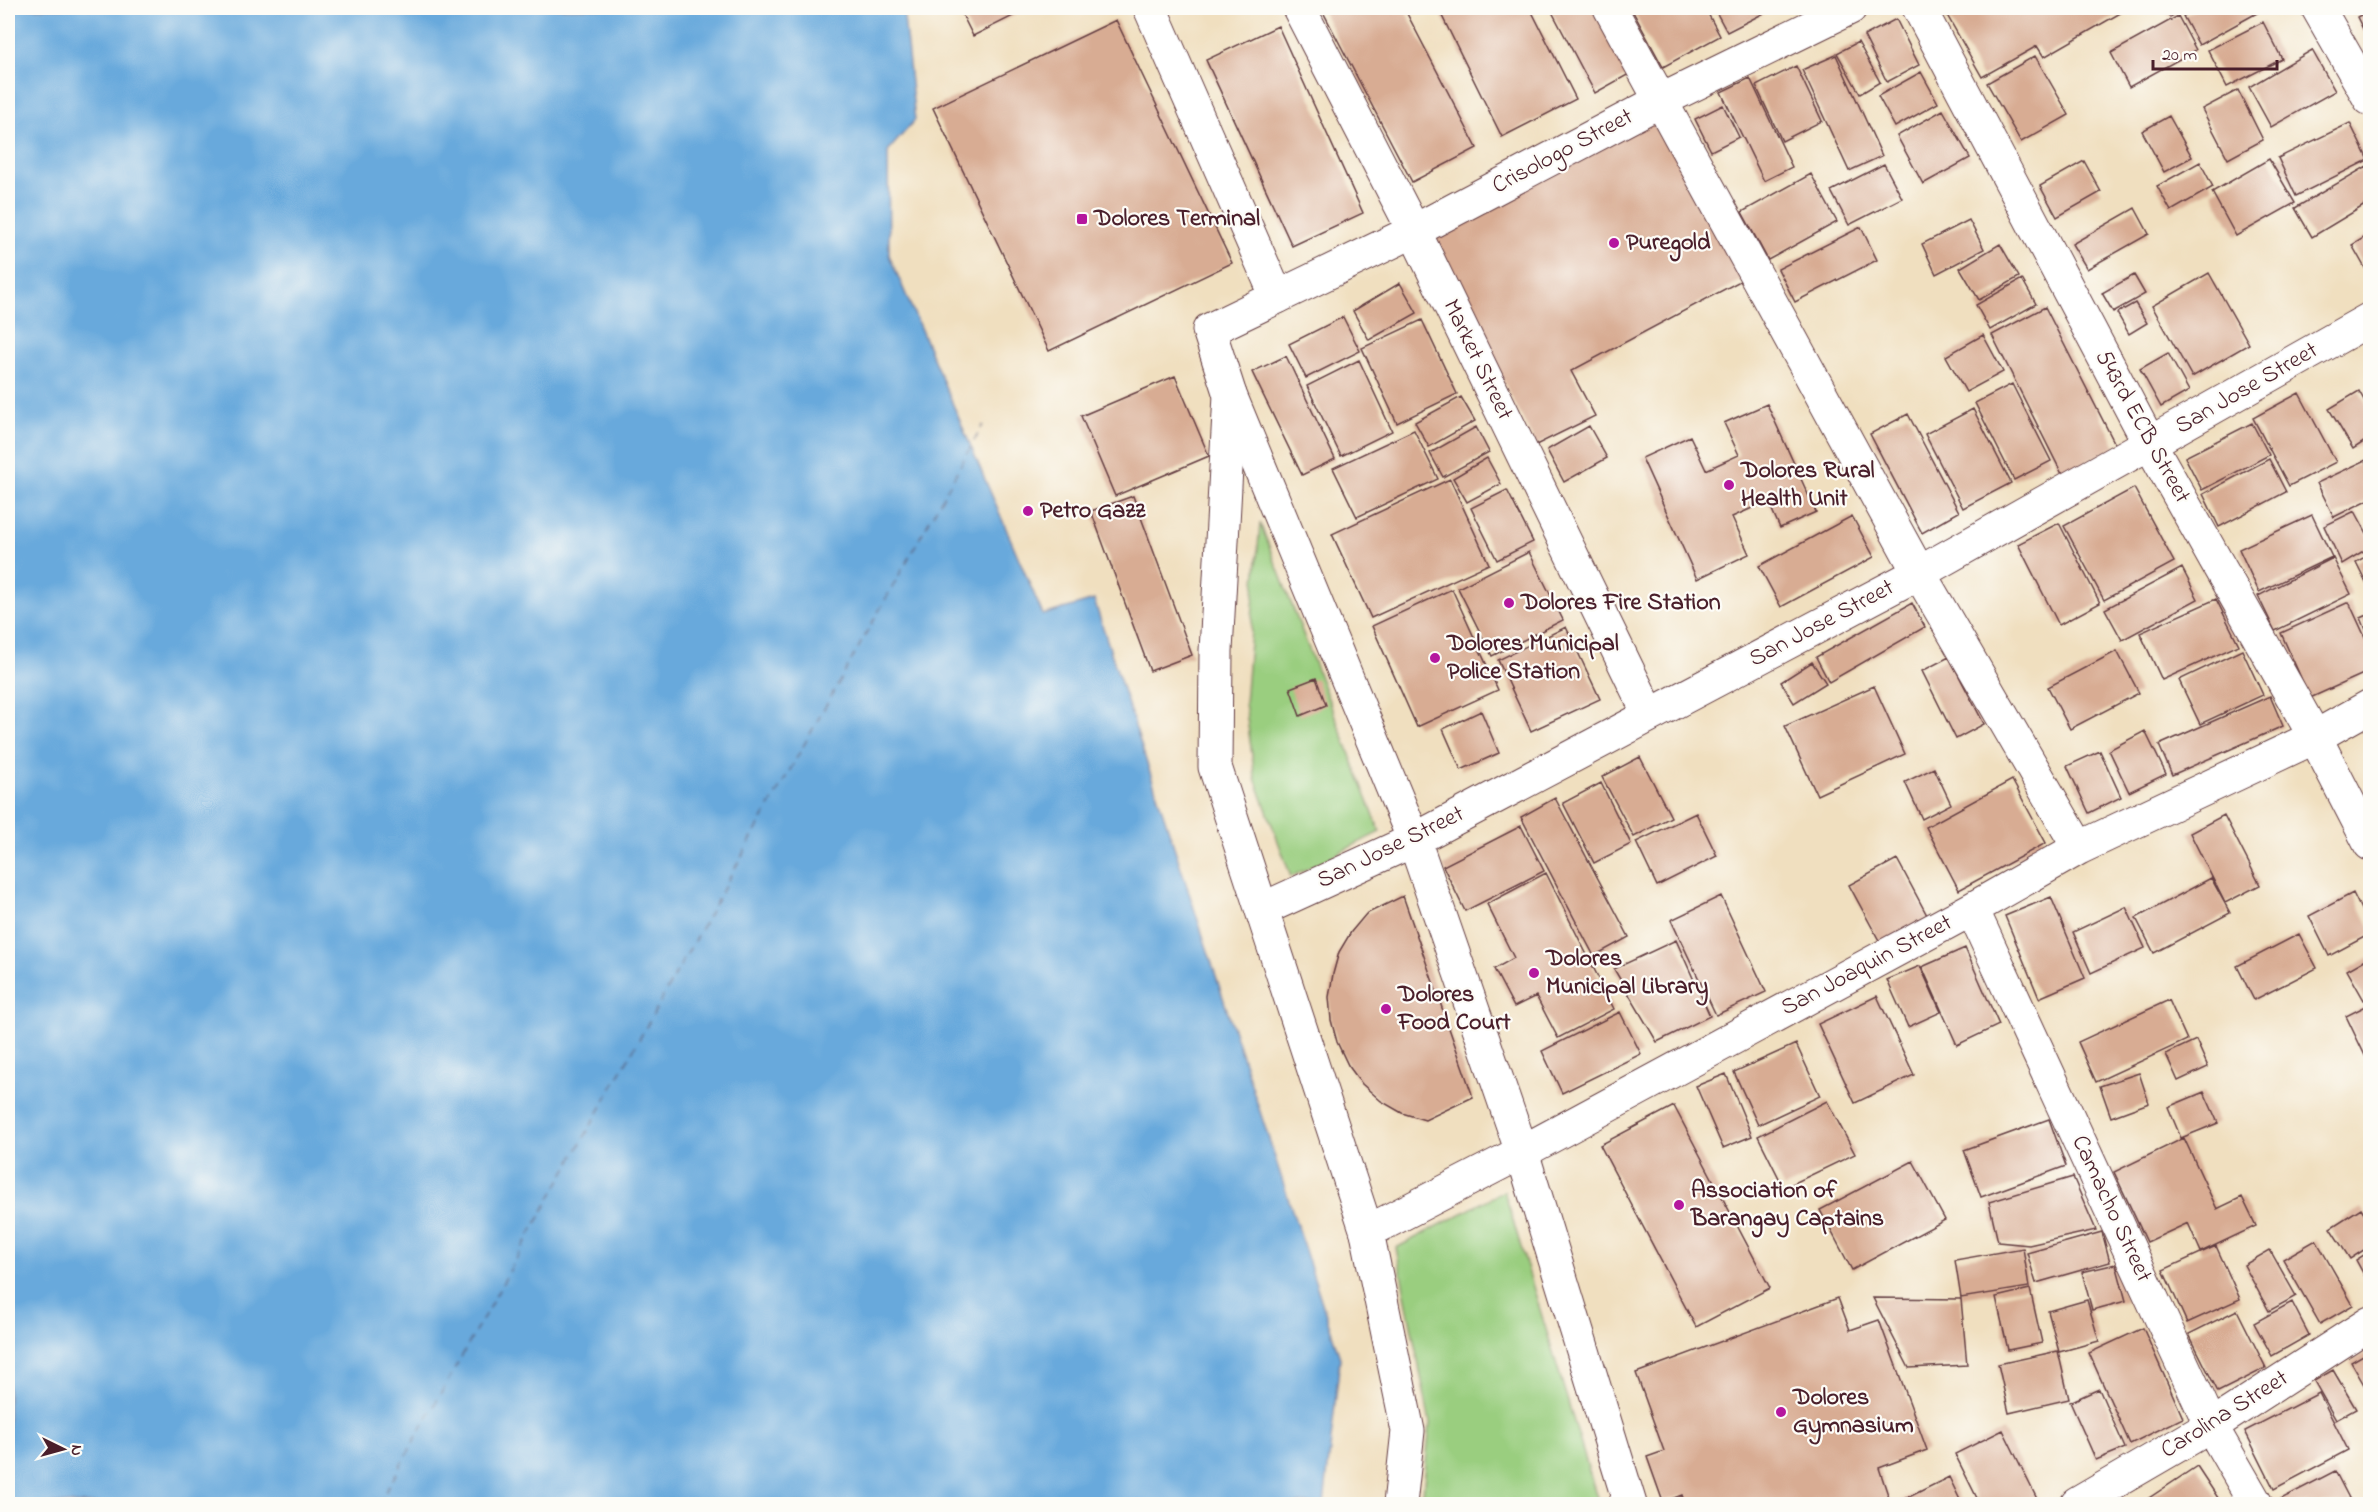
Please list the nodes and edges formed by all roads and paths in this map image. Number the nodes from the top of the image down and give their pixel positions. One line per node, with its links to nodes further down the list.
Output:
1 (1152, 8): 10 (street)
2 (1299, 8): 9 (street, Market Street)
3 (1610, 8): 8 (street)
4 (1850, 8): 8 (street, Crisologo Street)
5 (1919, 8): 13 (street, 543rd ECB Street)
6 (2318, 8): 7 (street)
7 (2370, 99)
8 (1660, 101): 9 (street, Crisologo Street); 14 (street)
9 (1414, 231): 10 (street, Crisologo Street); 16 (street, Market Street)
10 (1277, 297): 12 (street, Crisologo Street)
11 (2370, 319): 13 (street, San Jose Street)
12 (1230, 395): 18 (street); 21 (street)
13 (2150, 444): 14 (street, San Jose Street); 17 (street, 543rd ECB Street)
14 (1919, 573): 16 (street, San Jose Street); 20 (street)
15 (2370, 706): 17 (street, San Joaquin Street)
16 (1649, 714): 18 (street, San Jose Street)
17 (2315, 737): 19 (street, 543rd ECB Street); 20 (street, San Joaquin Street)
18 (1414, 840): 21 (street, San Jose Street); 23 (street)
19 (2370, 844)
20 (2079, 848): 22 (street, San Joaquin Street)
21 (1263, 909): 24 (street)
22 (1972, 909): 23 (street, San Joaquin Street); 26 (street, Camacho Street)
23 (1522, 1152): 24 (street, San Joaquin Street); 28 (street)
24 (1367, 1232): 27 (street)
25 (2370, 1323): 26 (street, Carolina Street)
26 (2211, 1425): 29 (street, Carolina Street); 30 (street, Camacho Street)
27 (1400, 1504)
28 (1630, 1504)
29 (2078, 1504)
30 (2256, 1504)

